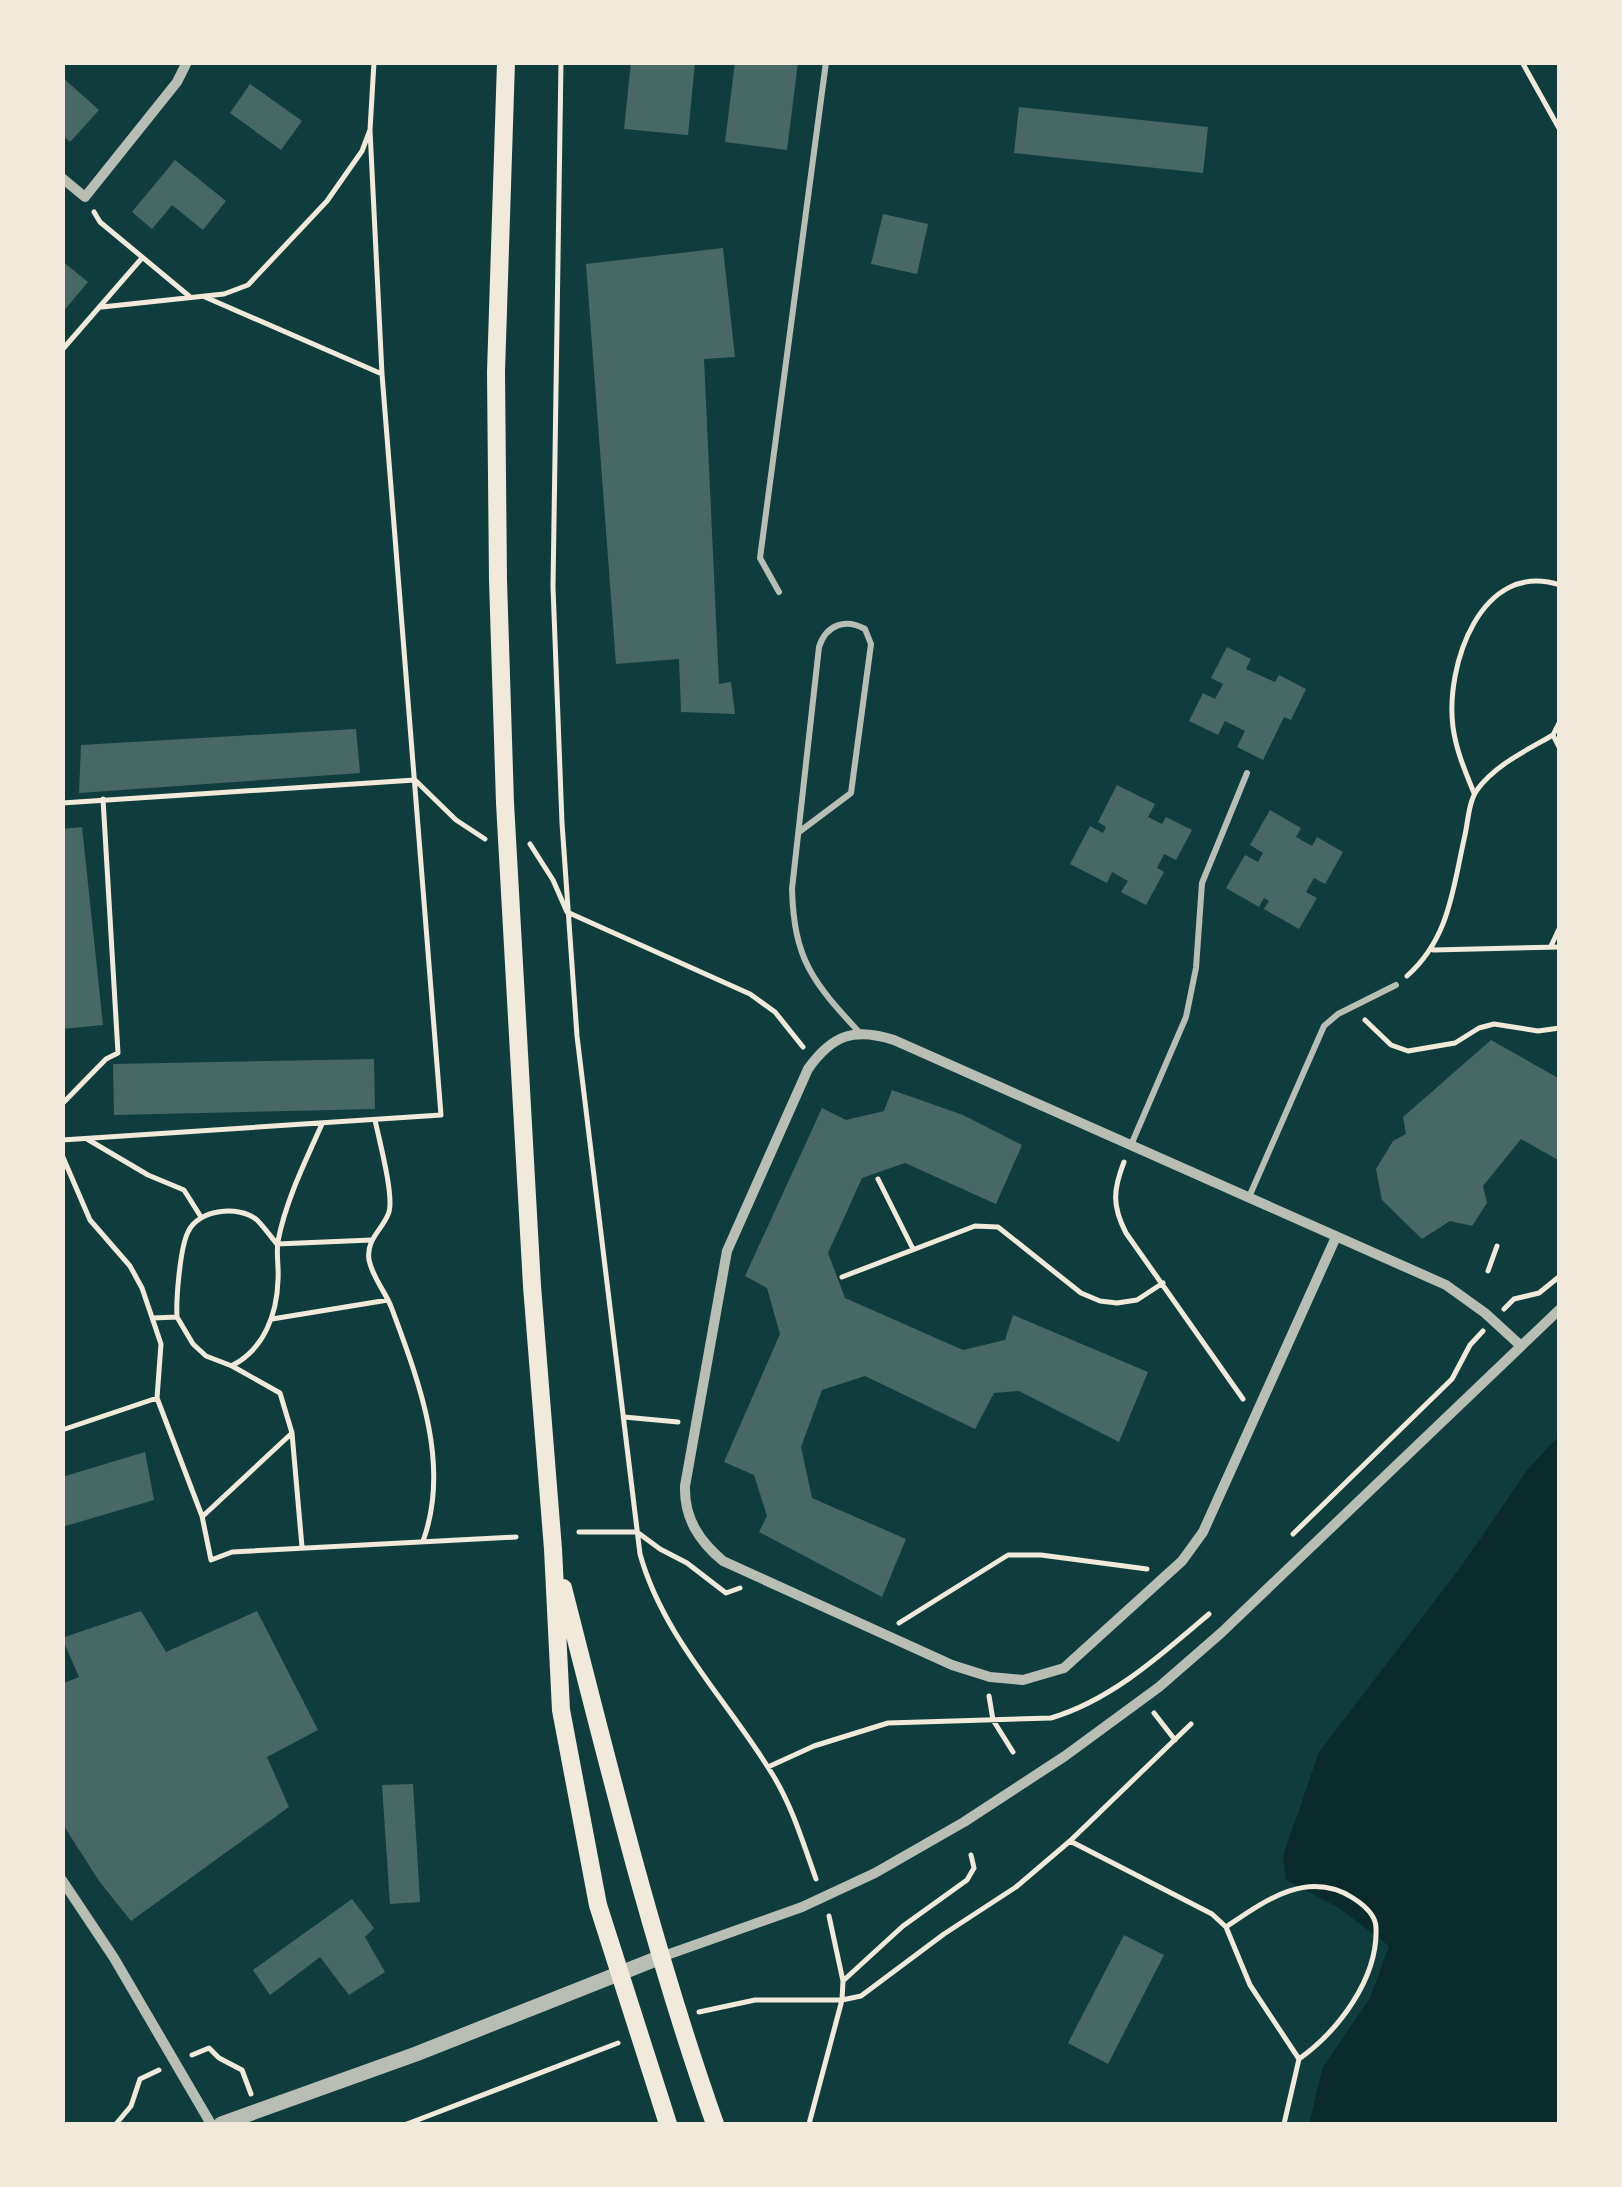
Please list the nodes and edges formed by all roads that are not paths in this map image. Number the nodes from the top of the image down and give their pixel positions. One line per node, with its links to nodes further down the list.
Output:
1 (187, 62): 4 (street)
2 (506, 62): 15 (main road)
3 (826, 62): 5 (lane)
4 (62, 178)
5 (779, 592)
6 (1247, 773): 10 (lane)
7 (799, 832): 7 (lane); 9 (lane)
8 (1396, 986): 11 (lane)
9 (859, 1032): 10 (street); 12 (street)
10 (1131, 1146): 11 (street)
11 (1249, 1198): 12 (street)
12 (1336, 1237): 14 (street)
13 (1560, 1309): 14 (street)
14 (1521, 1346): 17 (street)
15 (553, 1549): 17 (main road); 18 (main road)
16 (62, 1880): 19 (street)
17 (661, 1957): 18 (street); 22 (main road)
18 (618, 1972): 20 (street); 21 (main road)
19 (211, 2124)
20 (221, 2124)
21 (668, 2124)
22 (716, 2124)

